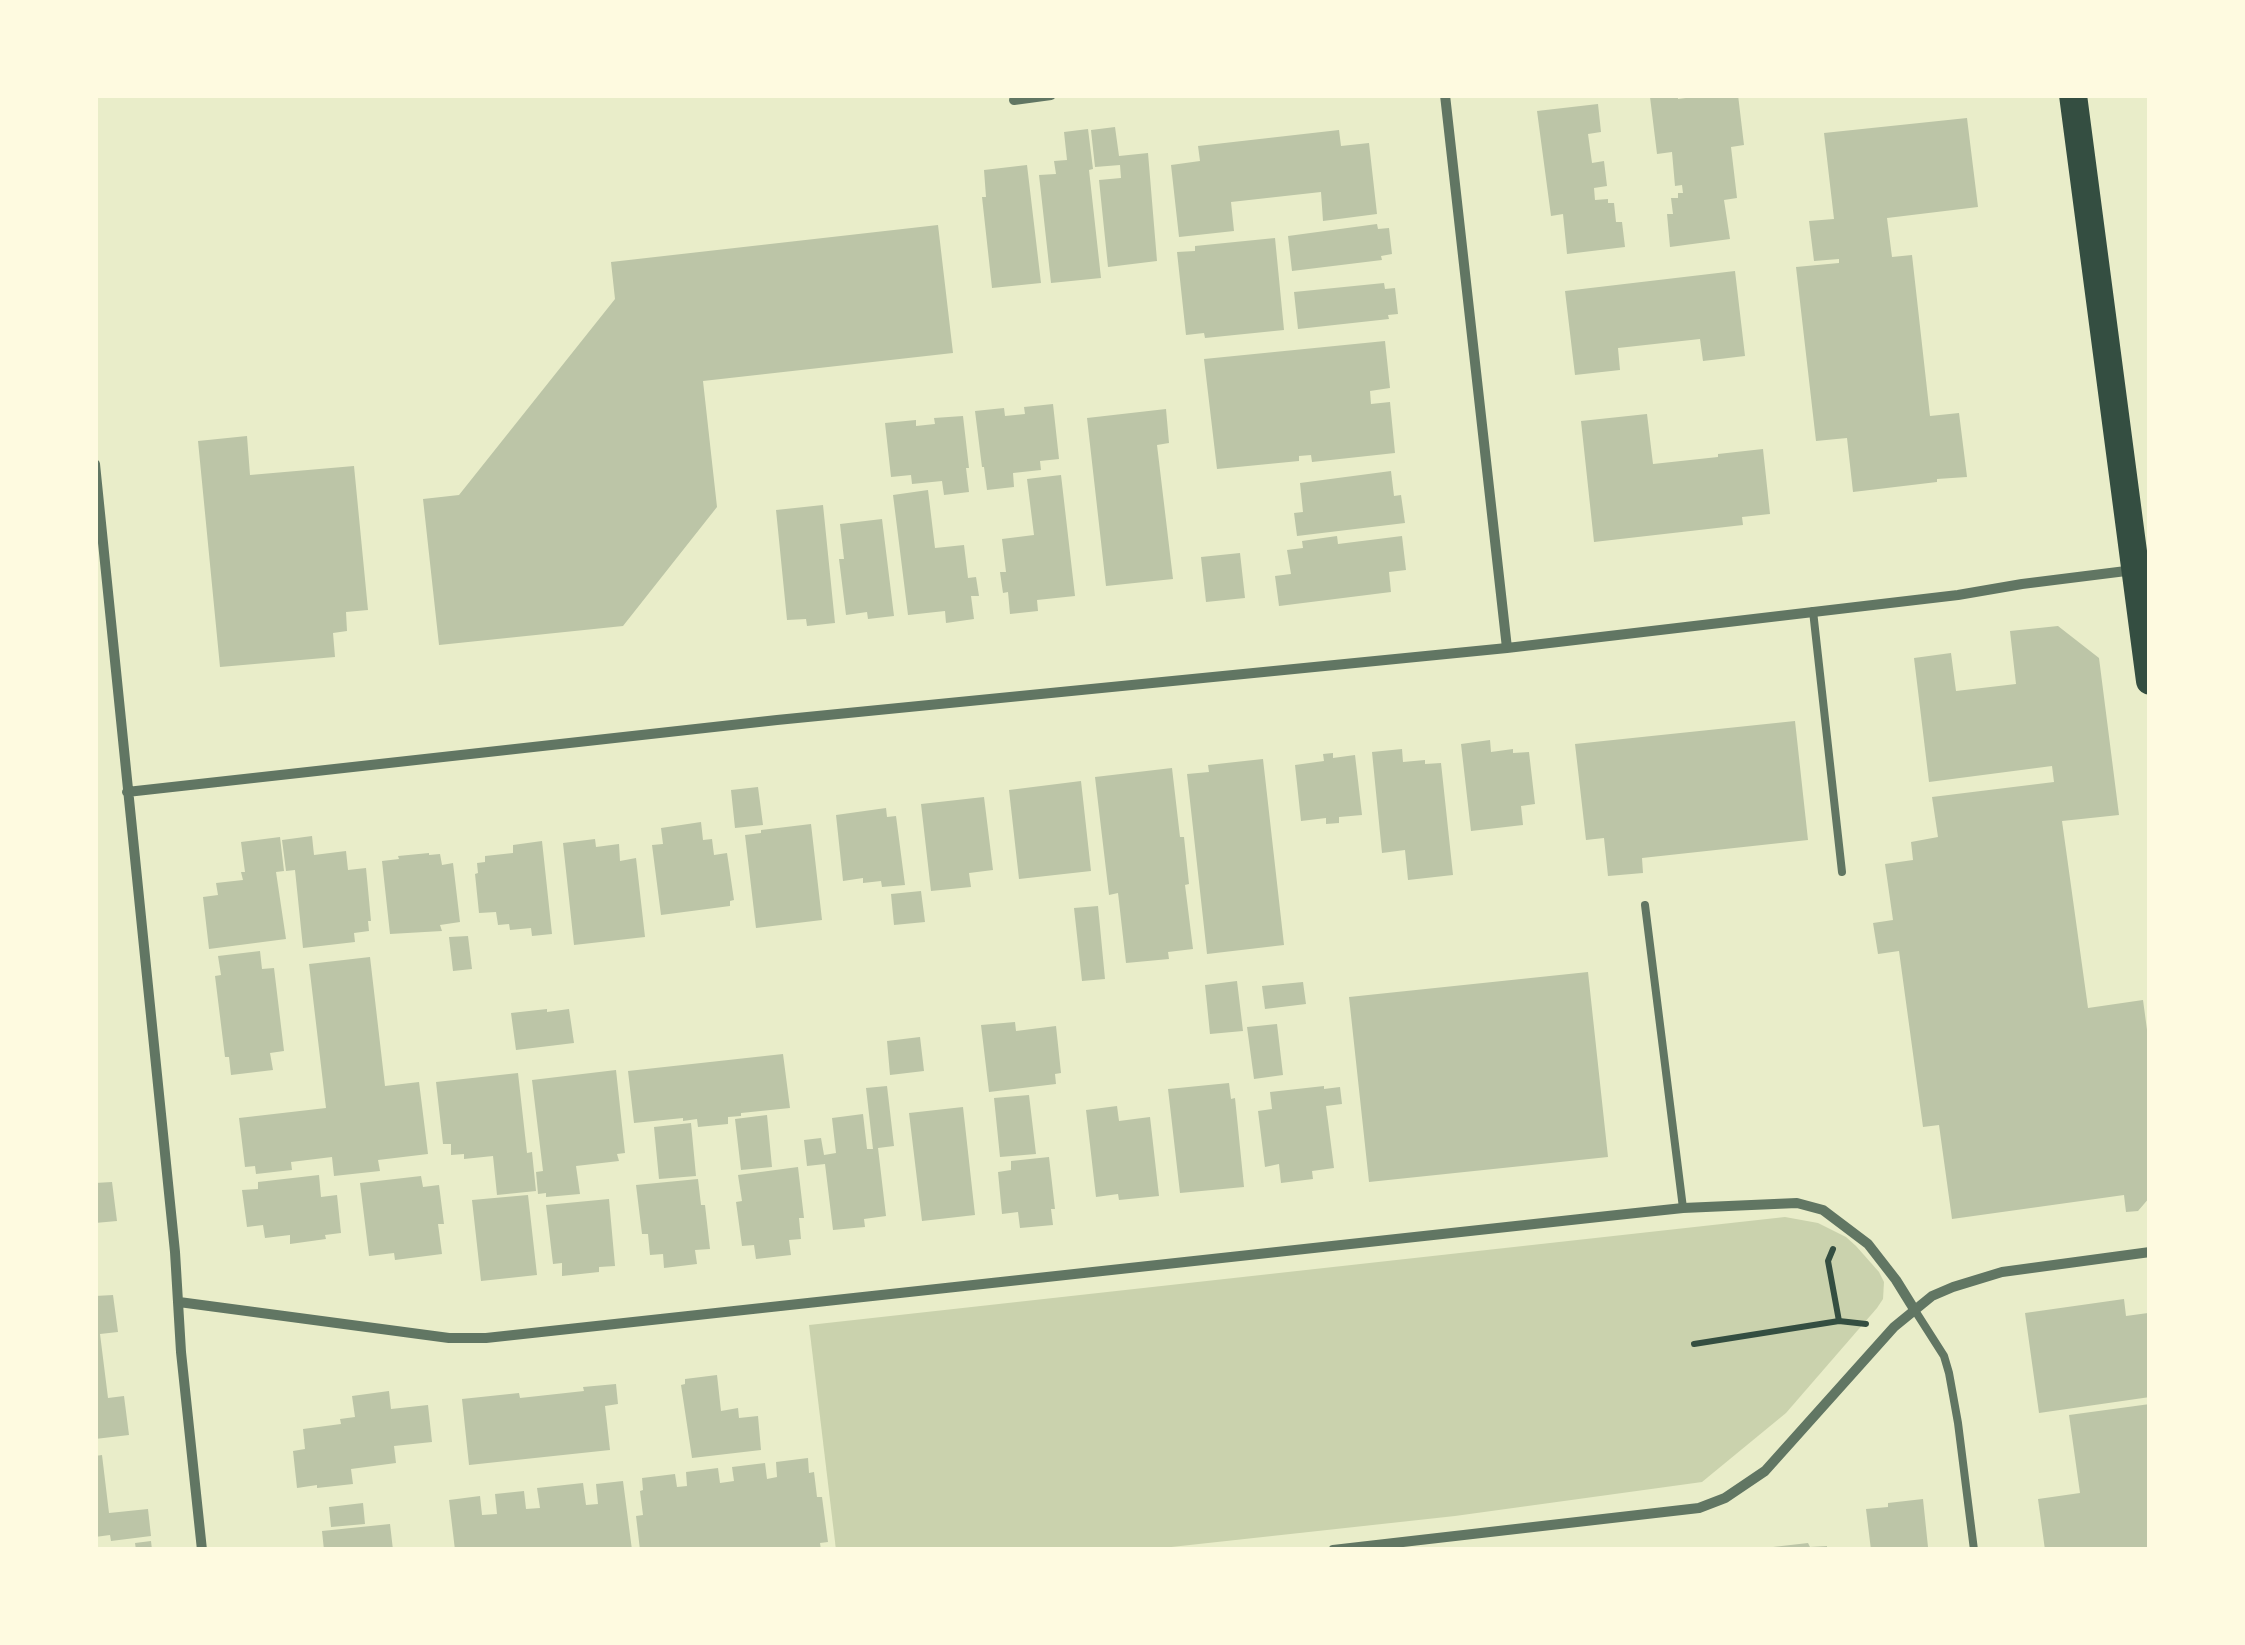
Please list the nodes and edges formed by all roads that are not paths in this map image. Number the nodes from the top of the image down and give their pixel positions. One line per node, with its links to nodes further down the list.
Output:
1 (1051, 95): 4 (street)
2 (1445, 95): 8 (street)
3 (2074, 95): 6 (highway)
4 (1014, 100)
5 (95, 464): 10 (street)
6 (2135, 570): 7 (street); 9 (highway)
7 (1813, 611): 8 (street); 11 (lane)
8 (1507, 648): 10 (street)
9 (2150, 681)
10 (127, 792): 15 (street)
11 (1842, 872)
12 (1645, 904): 13 (lane)
13 (1684, 1208): 15 (street); 16 (street)
14 (2150, 1252): 16 (street)
15 (179, 1302): 17 (street)
16 (1914, 1309): 18 (street); 19 (lane)
17 (202, 1550)
18 (1333, 1550)
19 (1974, 1550)

